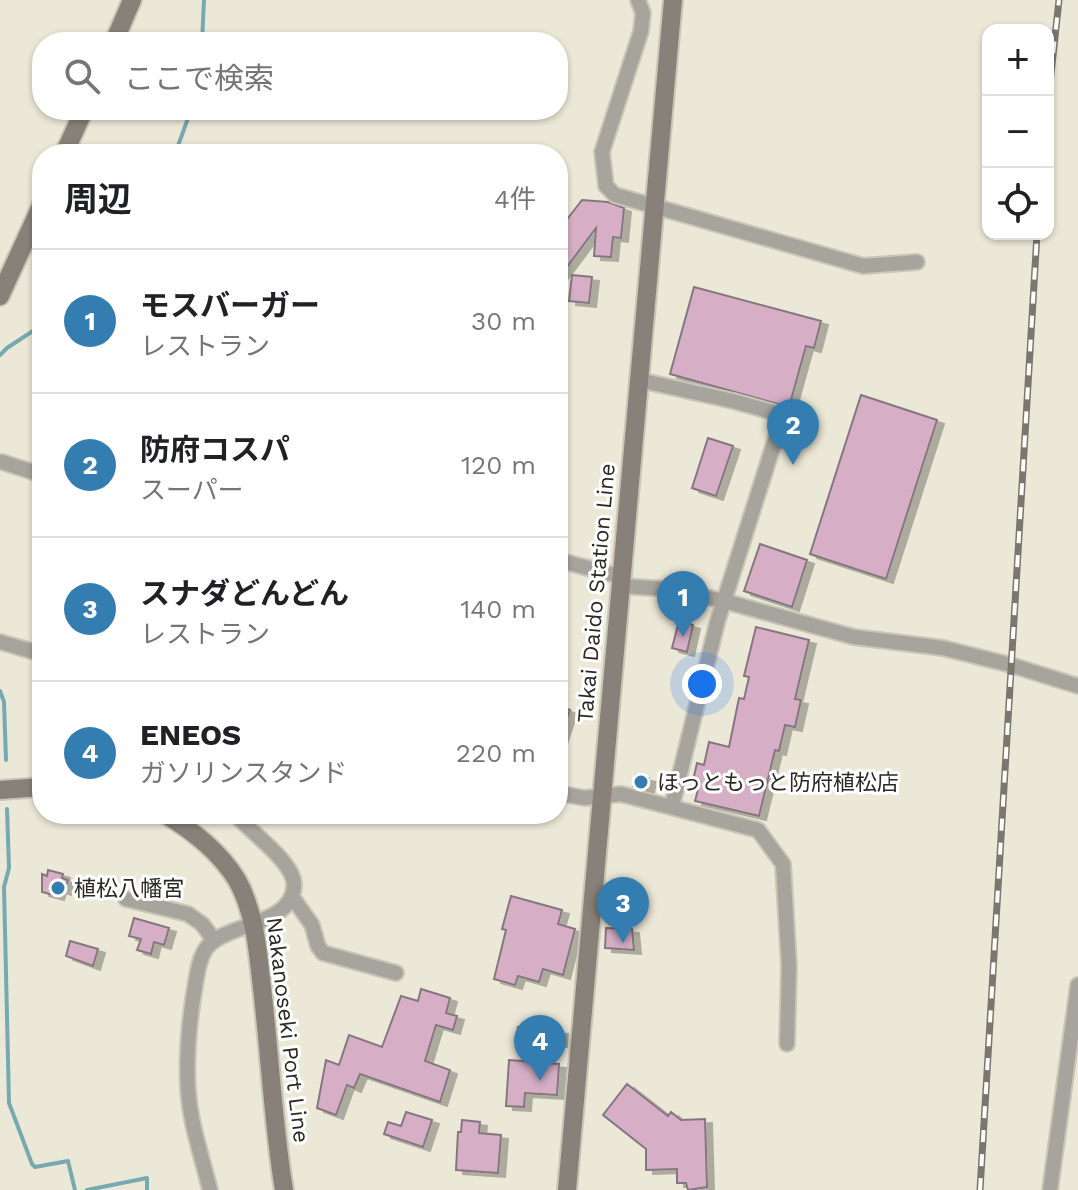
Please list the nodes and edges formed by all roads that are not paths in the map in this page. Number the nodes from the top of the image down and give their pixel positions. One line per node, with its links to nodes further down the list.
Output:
1 (132, 0): 4 (main road)
2 (638, 0): 7 (street)
3 (673, 0): 7 (main road, Takai Daido Station Line)
4 (118, 32)
5 (79, 120): 6 (main road)
6 (69, 144)
7 (655, 205): 9 (street); 11 (main road, Takai Daido Station Line)
8 (32, 226): 10 (main road)
9 (917, 262)
10 (0, 296)
11 (639, 380): 15 (main road, Takai Daido Station Line); 16 (street)
12 (2, 462): 13 (street)
13 (32, 472)
14 (568, 563): 15 (street)
15 (621, 582): 16 (street); 23 (main road, Takai Daido Station Line)
16 (724, 601): 19 (street); 24 (street)
17 (0, 642): 18 (street)
18 (32, 651)
19 (1078, 686)
20 (32, 788): 21 (main road)
21 (0, 790)
22 (568, 795): 23 (street)
23 (601, 797): 24 (street); 36 (main road, Takai Daido Station Line)
24 (672, 806): 33 (street)
25 (180, 824): 29 (main road, Nakanoseki Port Line)
26 (245, 824): 27 (street)
27 (293, 898): 29 (street); 31 (street)
28 (126, 899): 30 (street)
29 (253, 924): 30 (street); 35 (main road, Nakanoseki Port Line)
30 (214, 940): 34 (street)
31 (396, 973)
32 (1078, 985): 37 (street)
33 (787, 1044)
34 (210, 1190)
35 (284, 1190)
36 (567, 1190)
37 (1050, 1190)

